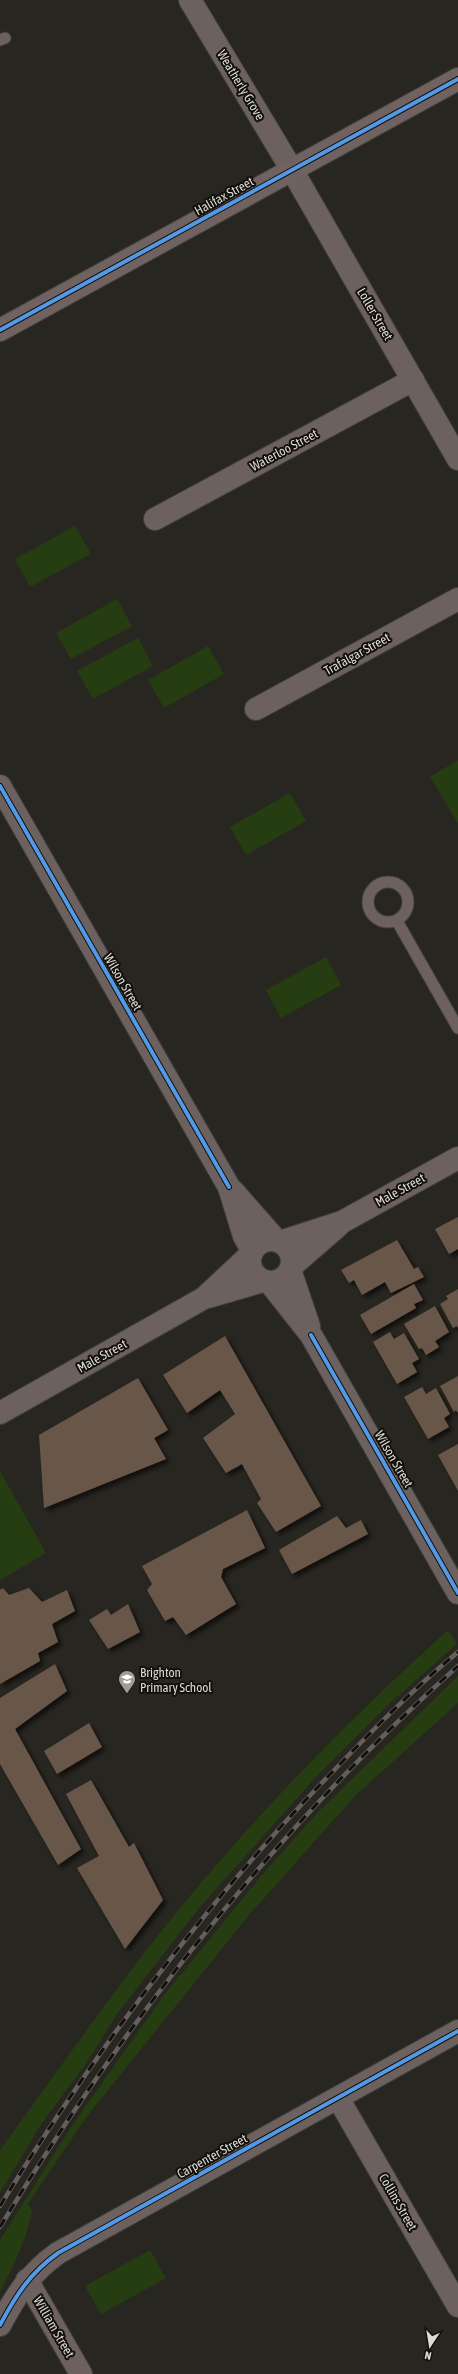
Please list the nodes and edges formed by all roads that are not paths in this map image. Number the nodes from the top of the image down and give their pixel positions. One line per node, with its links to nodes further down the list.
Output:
1 (190, 0): 3 (street, Weatherly Grove)
2 (458, 79): 3 (street, Halifax Street)
3 (292, 170): 4 (street, Halifax Street); 5 (street, Loller Street)
4 (0, 330)
5 (413, 380): 6 (street, Loller Street); 7 (street, Waterloo Street)
6 (458, 458)
7 (155, 519)
8 (458, 599): 9 (street, Trafalgar Street)
9 (256, 709)
10 (0, 786): 14 (street, Wilson Street)
11 (397, 920): 12 (lane)
12 (458, 1028)
13 (458, 1158): 15 (street, Male Street)
14 (229, 1187): 16 (street, Wilson Street); 17 (street, Wilson Street)
15 (342, 1222): 16 (street, Male Street); 18 (street, Male Street)
16 (278, 1241): 17 (street); 18 (street)
17 (252, 1252): 19 (street); 20 (street, Male Street)
18 (291, 1268): 19 (street); 21 (street, Wilson Street)
19 (266, 1282): 20 (street, Male Street); 21 (street, Wilson Street)
20 (204, 1298): 22 (street, Male Street)
21 (311, 1335): 23 (street, Wilson Street)
22 (0, 1413)
23 (458, 1593)
24 (458, 2031): 25 (street, Carpenter Street)
25 (338, 2098): 26 (street, Carpenter Street); 27 (street, Collins Street)
26 (27, 2280): 28 (street, Carpenter Street); 29 (street, William Street)
27 (458, 2306)
28 (0, 2324)
29 (81, 2374)

